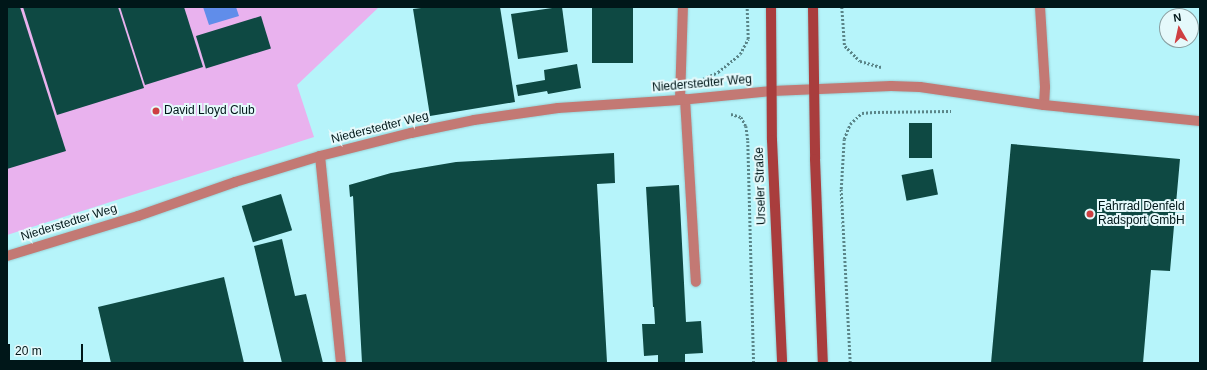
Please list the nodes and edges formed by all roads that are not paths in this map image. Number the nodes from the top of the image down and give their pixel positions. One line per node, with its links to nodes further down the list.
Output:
1 (684, 7): 7 (street)
2 (771, 7): 6 (street, Urseler Straße)
3 (813, 7): 5 (street)
4 (1040, 7): 8 (street)
5 (814, 89): 6 (street, Niederstedter Weg); 8 (street, Niederstedter Weg); 15 (street)
6 (772, 91): 7 (street, Niederstedter Weg); 14 (street, Urseler Straße)
7 (683, 99): 10 (street, Niederstedter Weg); 12 (street)
8 (1044, 104): 9 (street, Niederstedter Weg)
9 (1200, 121)
10 (320, 156): 11 (street, Niederstedter Weg); 13 (street)
11 (7, 256)
12 (696, 282)
13 (341, 363)
14 (782, 363)
15 (823, 363)

